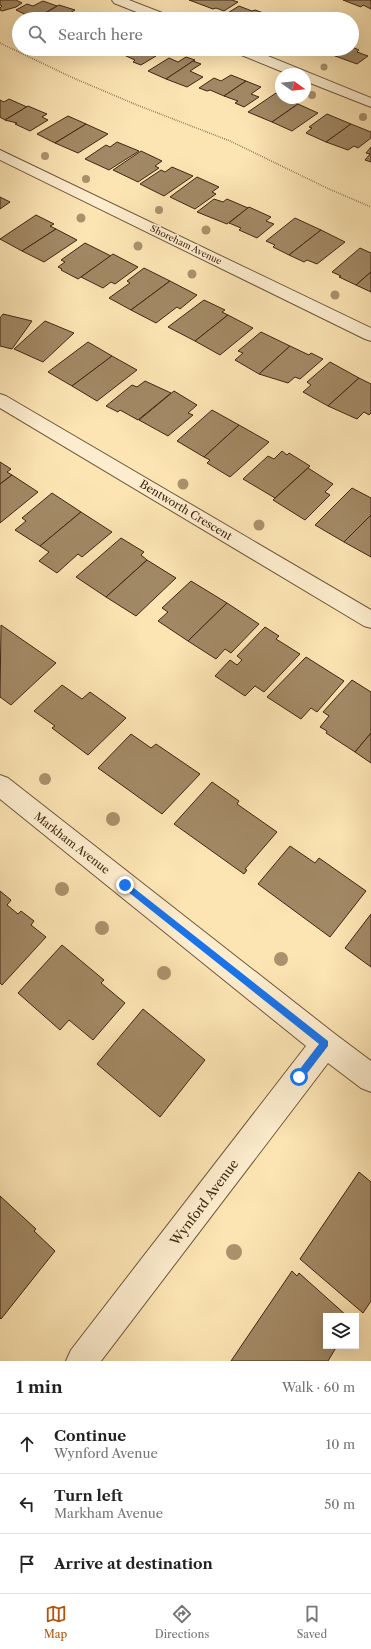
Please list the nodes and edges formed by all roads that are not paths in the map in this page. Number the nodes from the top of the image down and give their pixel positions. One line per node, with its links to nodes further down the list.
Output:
1 (118, 0): 2 (street)
2 (148, 12)
3 (256, 56): 4 (street)
4 (285, 68)
5 (311, 78): 6 (street)
6 (371, 103)
7 (0, 154): 8 (street, Shoreham Avenue)
8 (371, 335)
9 (0, 400): 10 (street, Bentworth Crescent)
10 (371, 620)
11 (0, 785): 12 (street, Markham Avenue)
12 (325, 1044): 13 (street, Markham Avenue); 14 (street, Wynford Avenue)
13 (371, 1078)
14 (82, 1361)

